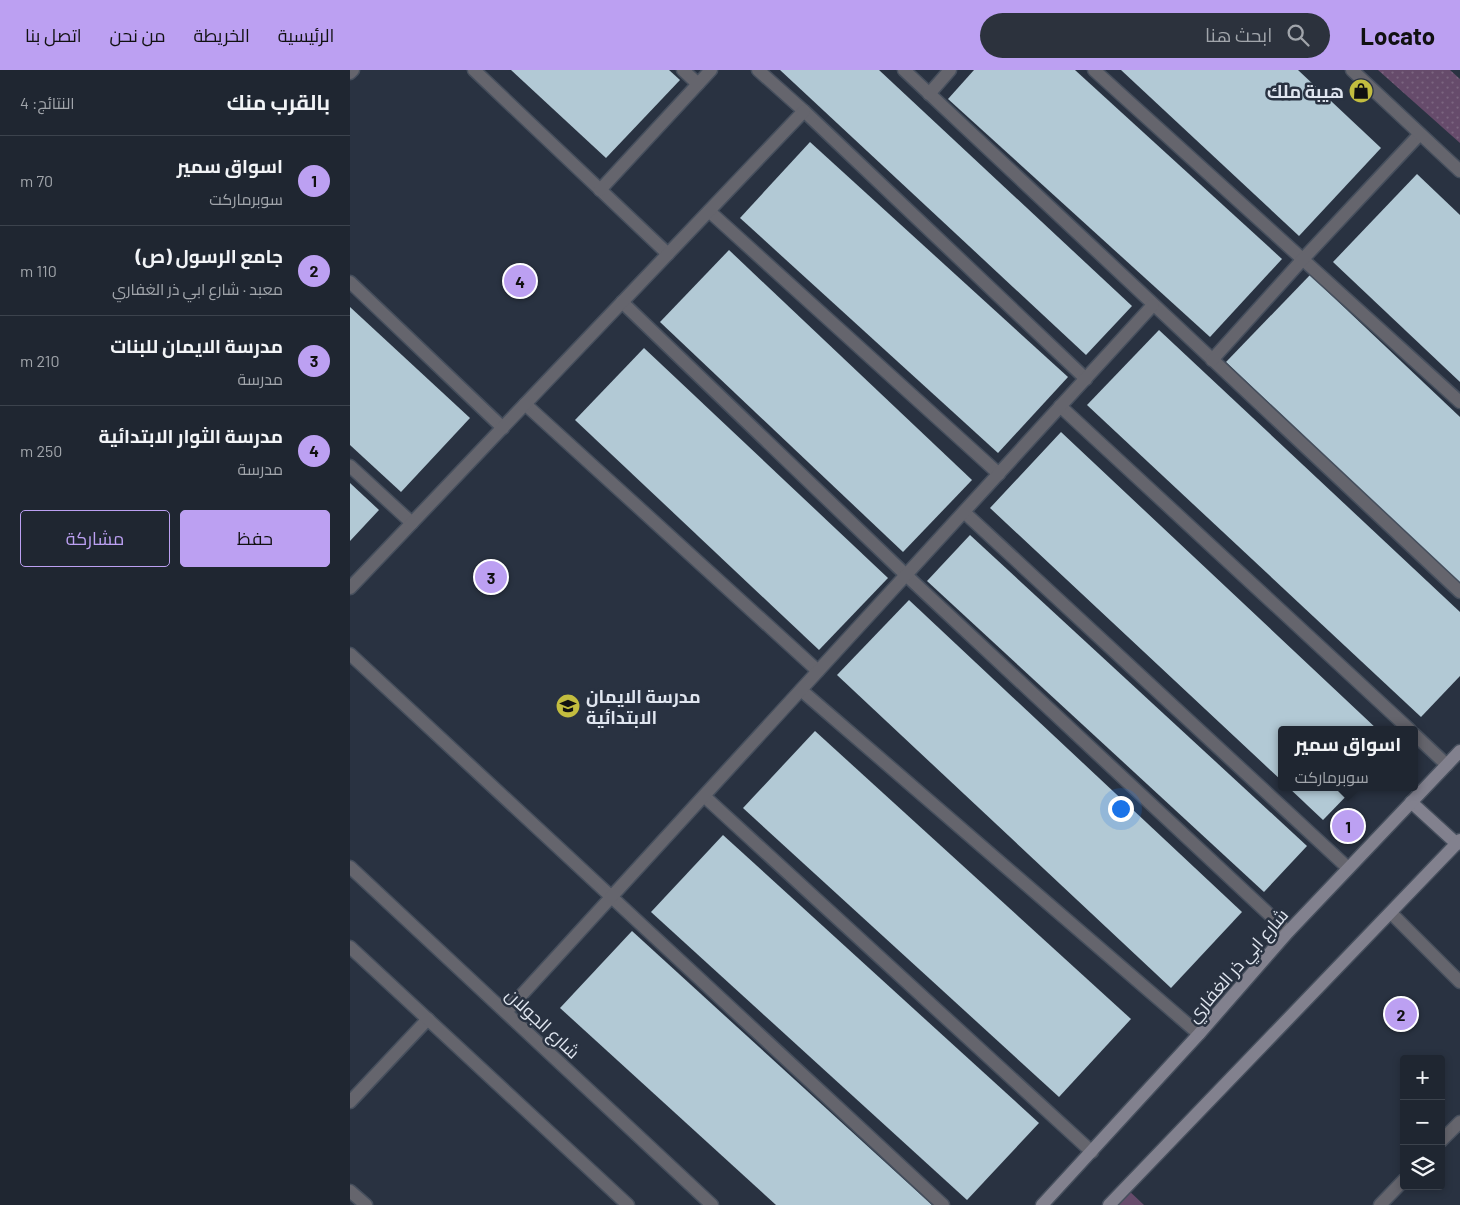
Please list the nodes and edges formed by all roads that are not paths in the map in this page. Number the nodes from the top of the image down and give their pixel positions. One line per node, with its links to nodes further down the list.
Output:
1 (353, 70): 10 (street)
2 (474, 70): 16 (street)
3 (683, 70): 11 (street)
4 (711, 70): 11 (street)
5 (758, 70): 13 (street)
6 (904, 70): 12 (street)
7 (950, 70): 12 (street)
8 (1094, 70): 19 (street)
9 (1352, 70): 14 (street)
10 (350, 73)
11 (698, 84): 16 (street)
12 (929, 94): 22 (street)
13 (804, 111): 17 (street); 24 (street)
14 (1420, 134): 15 (street); 19 (street)
15 (1460, 171)
16 (600, 190): 18 (street)
17 (709, 211): 18 (street); 30 (street)
18 (668, 254): 21 (street)
19 (1303, 259): 23 (street); 25 (street)
20 (350, 282): 28 (street)
21 (622, 302): 26 (street); 33 (street)
22 (1153, 304): 23 (street); 24 (street)
23 (1212, 360): 35 (street)
24 (1086, 378): 27 (street)
25 (1460, 402)
26 (525, 404): 28 (street); 37 (street)
27 (1060, 406): 30 (street); 39 (street)
28 (503, 428): 32 (street)
29 (350, 466): 32 (street)
30 (999, 474): 31 (street)
31 (964, 512): 33 (street); 47 (street)
32 (412, 523): 34 (street)
33 (906, 576): 37 (street); 50 (street)
34 (350, 588)
35 (1460, 592)
36 (350, 654): 48 (street)
37 (818, 671): 38 (street)
38 (801, 690): 43 (street); 55 (street)
39 (1406, 726)
40 (1418, 738): 42 (street)
41 (1460, 751): 42 (main road, شارع ابي ذر الغفاري)
42 (1447, 764): 44 (main road, شارع ابي ذر الغفاري)
43 (704, 796): 48 (street); 59 (street)
44 (1411, 802): 45 (main road); 47 (main road, شارع ابي ذر الغفاري)
45 (1458, 842): 49 (main road)
46 (350, 867): 53 (street, شارع الجولان)
47 (1348, 868): 50 (main road, شارع ابي ذر الغفاري)
48 (612, 897): 53 (street); 65 (street)
49 (1391, 913): 52 (street); 67 (main road)
50 (1288, 932): 55 (main road, شارع ابي ذر الغفاري)
51 (350, 947): 54 (street)
52 (1460, 982)
53 (506, 1012): 64 (street, شارع الجولان)
54 (428, 1019): 56 (street); 63 (street)
55 (1199, 1034): 59 (main road, شارع ابي ذر الغفاري)
56 (350, 1102)
57 (1460, 1122): 58 (street)
58 (1445, 1138)
59 (1092, 1152): 66 (main road, شارع ابي ذر الغفاري)
60 (1400, 1184): 68 (street)
61 (350, 1191): 62 (street)
62 (366, 1205)
63 (628, 1205)
64 (712, 1205)
65 (943, 1205)
66 (1042, 1205)
67 (1109, 1205)
68 (1380, 1205)

